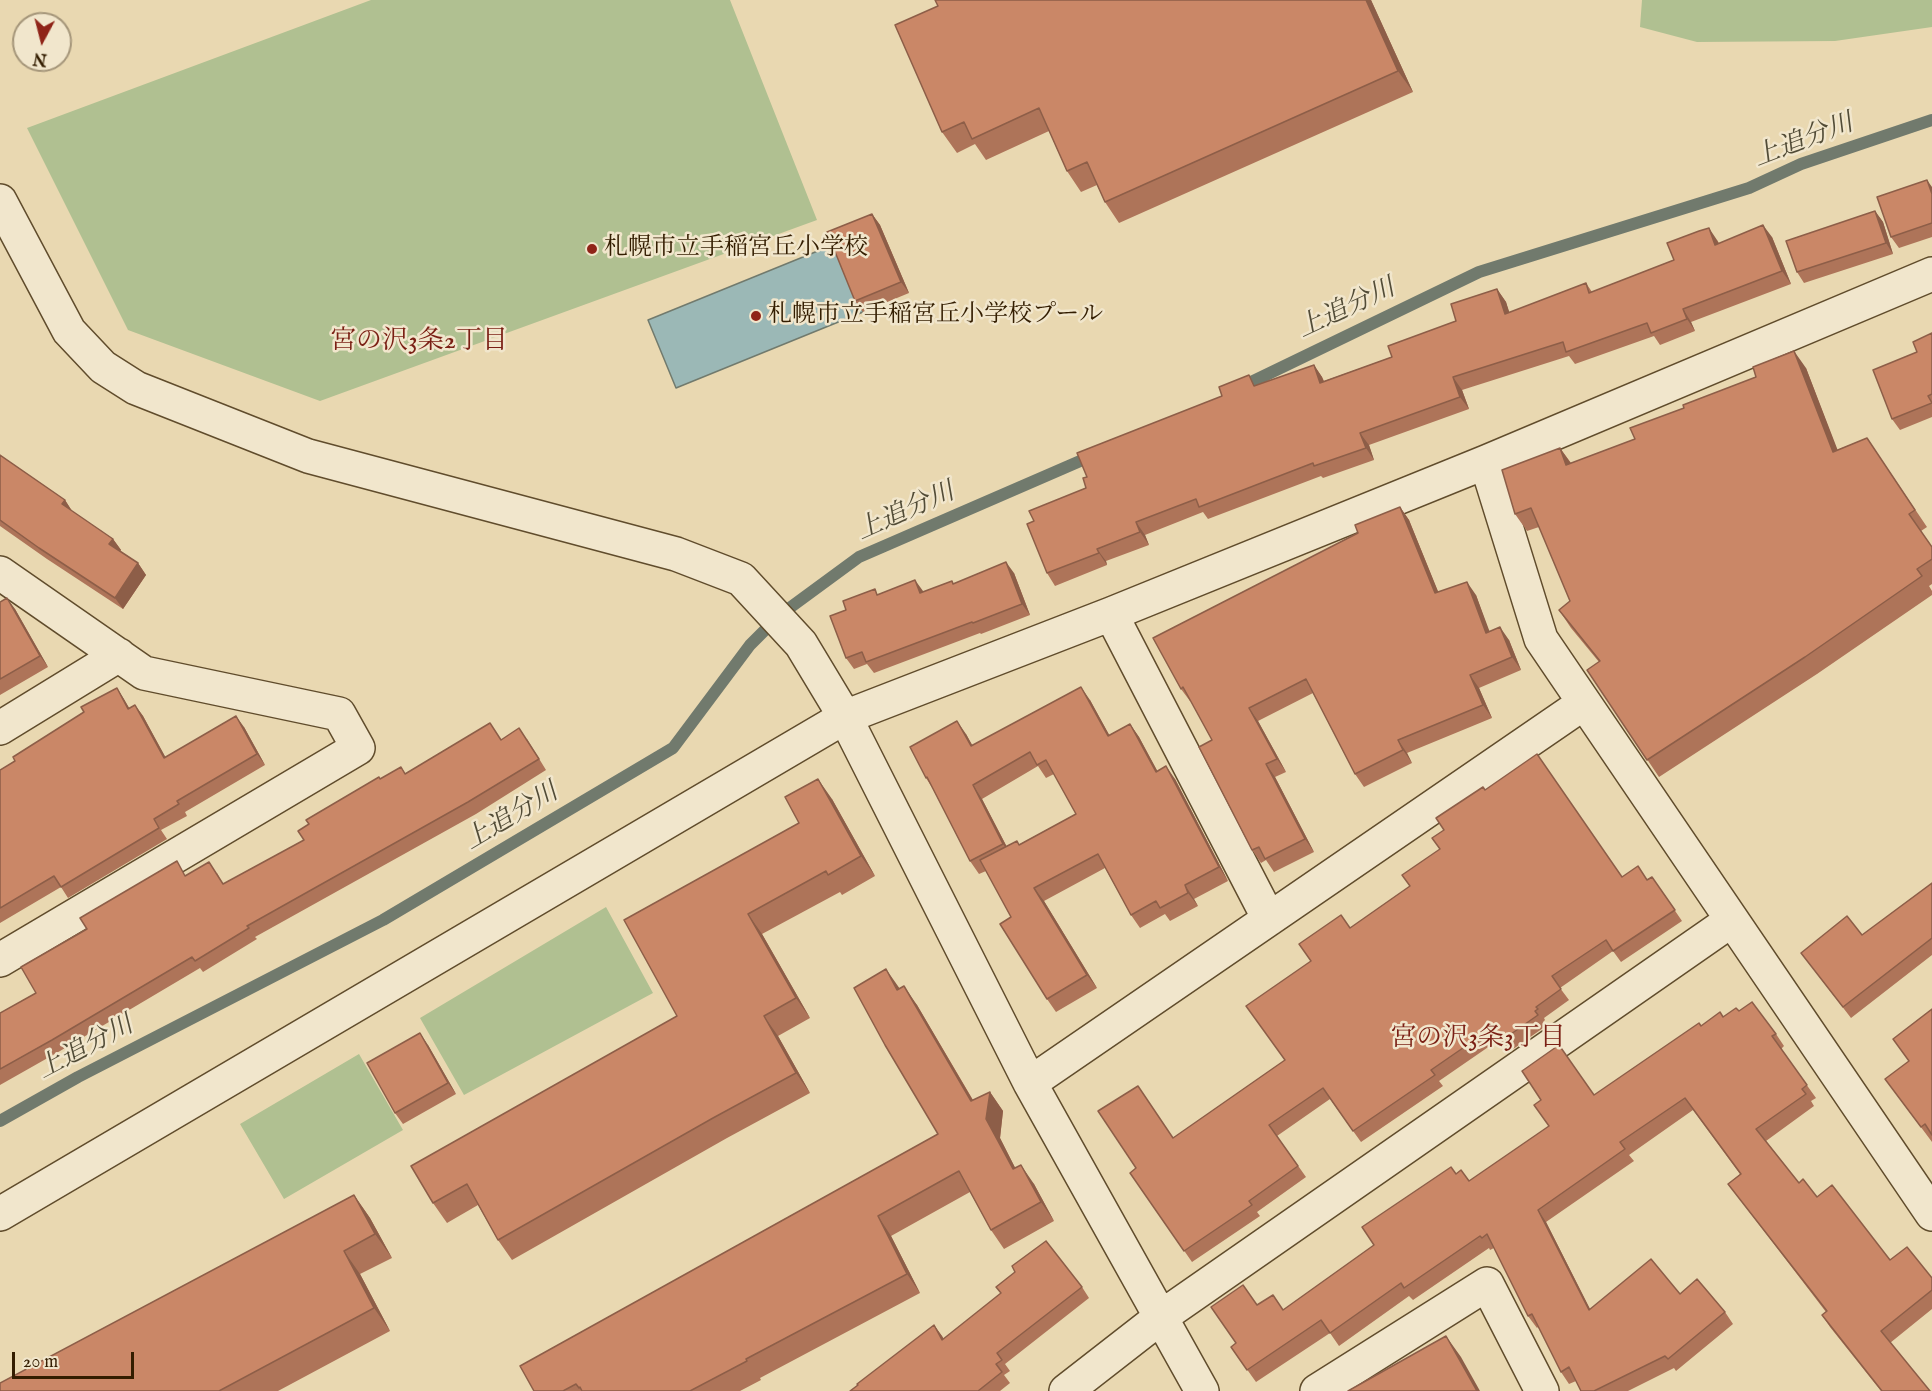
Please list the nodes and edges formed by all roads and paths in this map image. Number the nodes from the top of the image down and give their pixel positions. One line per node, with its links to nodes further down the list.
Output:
1 (0, 201): 8 (street)
2 (1932, 274): 3 (street)
3 (1486, 462): 5 (street); 7 (street)
4 (0, 573): 6 (street)
5 (1111, 614): 8 (street); 10 (street)
6 (119, 655): 9 (street); 12 (street)
7 (1584, 703): 10 (street); 11 (street)
8 (845, 717): 13 (street); 14 (street)
9 (0, 728)
10 (1269, 919): 13 (street)
11 (1732, 920): 15 (street); 16 (street)
12 (0, 960)
13 (1030, 1083): 16 (street)
14 (0, 1214)
15 (1932, 1214)
16 (1161, 1317): 17 (street); 18 (street)
17 (1066, 1391)
18 (1202, 1391)
19 (1317, 1391): 20 (street)
20 (1542, 1391)

